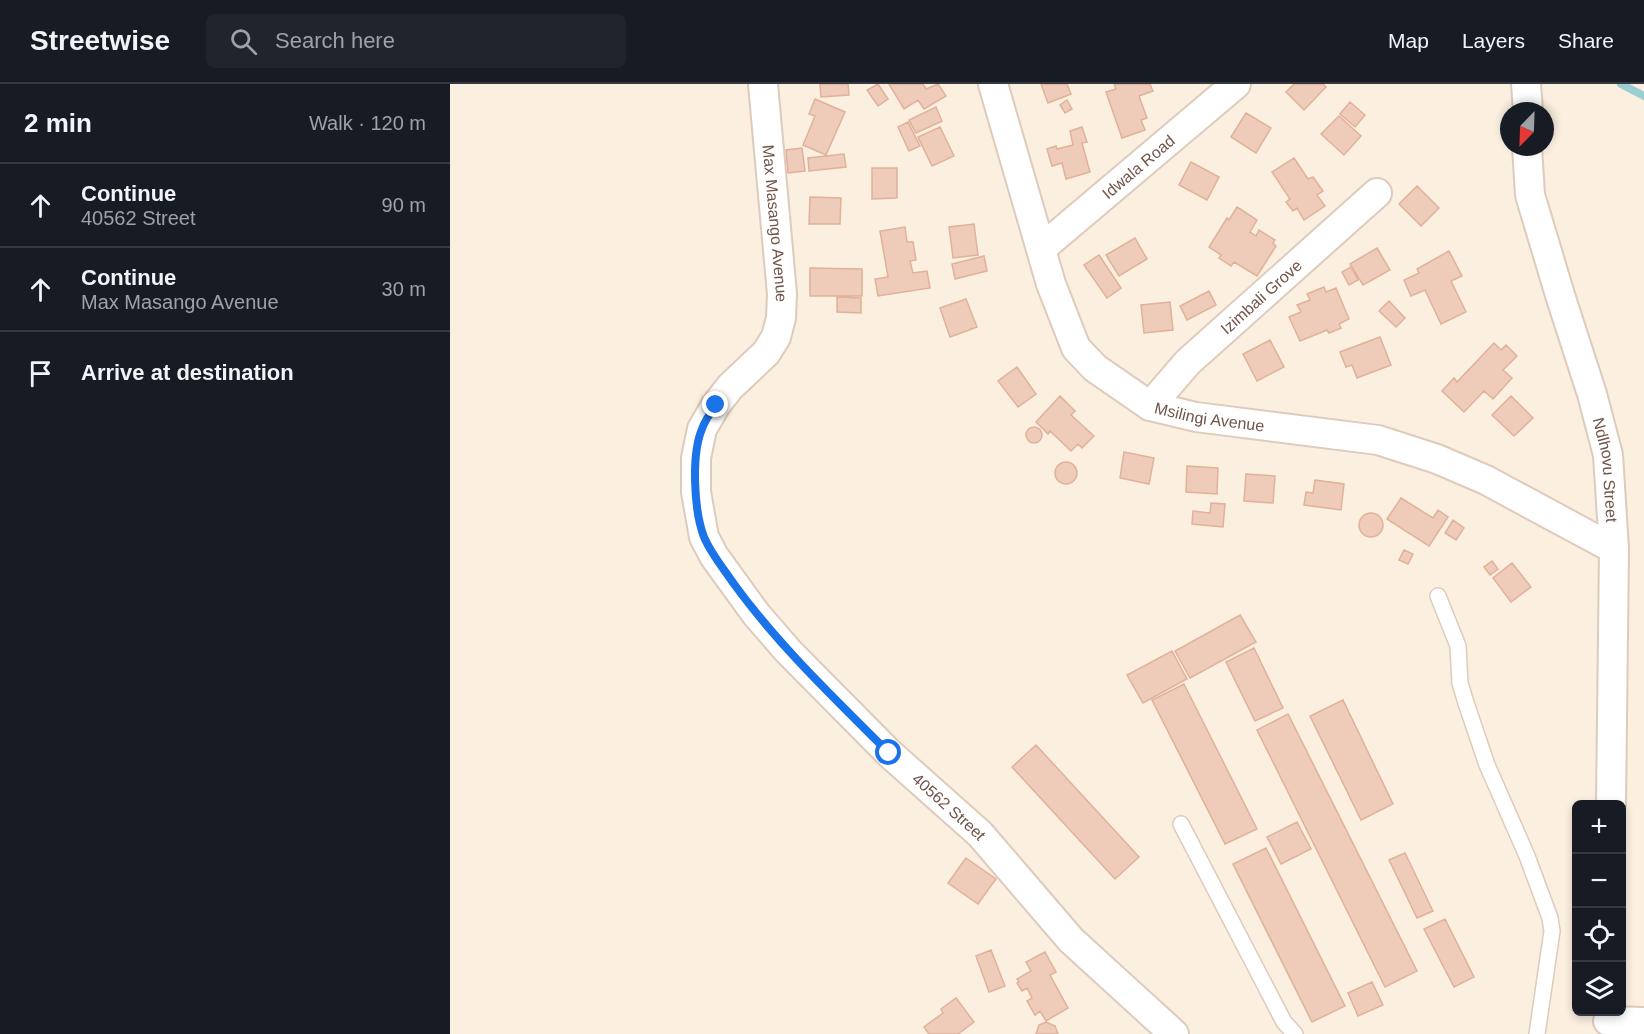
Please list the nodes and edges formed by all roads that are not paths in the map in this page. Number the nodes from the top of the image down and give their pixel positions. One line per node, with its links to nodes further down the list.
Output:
1 (763, 84): 10 (street, Max Masango Avenue)
2 (993, 84): 8 (street, Msilingi Avenue)
3 (1236, 84): 8 (street, Idwala Road)
4 (1527, 84): 5 (street)
5 (1527, 102)
6 (1528, 156): 11 (street, Ndlhovu Street)
7 (1377, 193): 9 (street, Izimbali Grove)
8 (1042, 248): 9 (street, Msilingi Avenue)
9 (1150, 406): 11 (street, Msilingi Avenue)
10 (699, 513): 17 (street, 40562 Street)
11 (1614, 549): 13 (street, Ndlhovu Street)
12 (1438, 596): 19 (lane)
13 (1611, 800)
14 (1181, 824): 18 (lane)
15 (1608, 1022): 16 (street)
16 (1644, 1022)
17 (1174, 1034)
18 (1295, 1034)
19 (1537, 1034)

